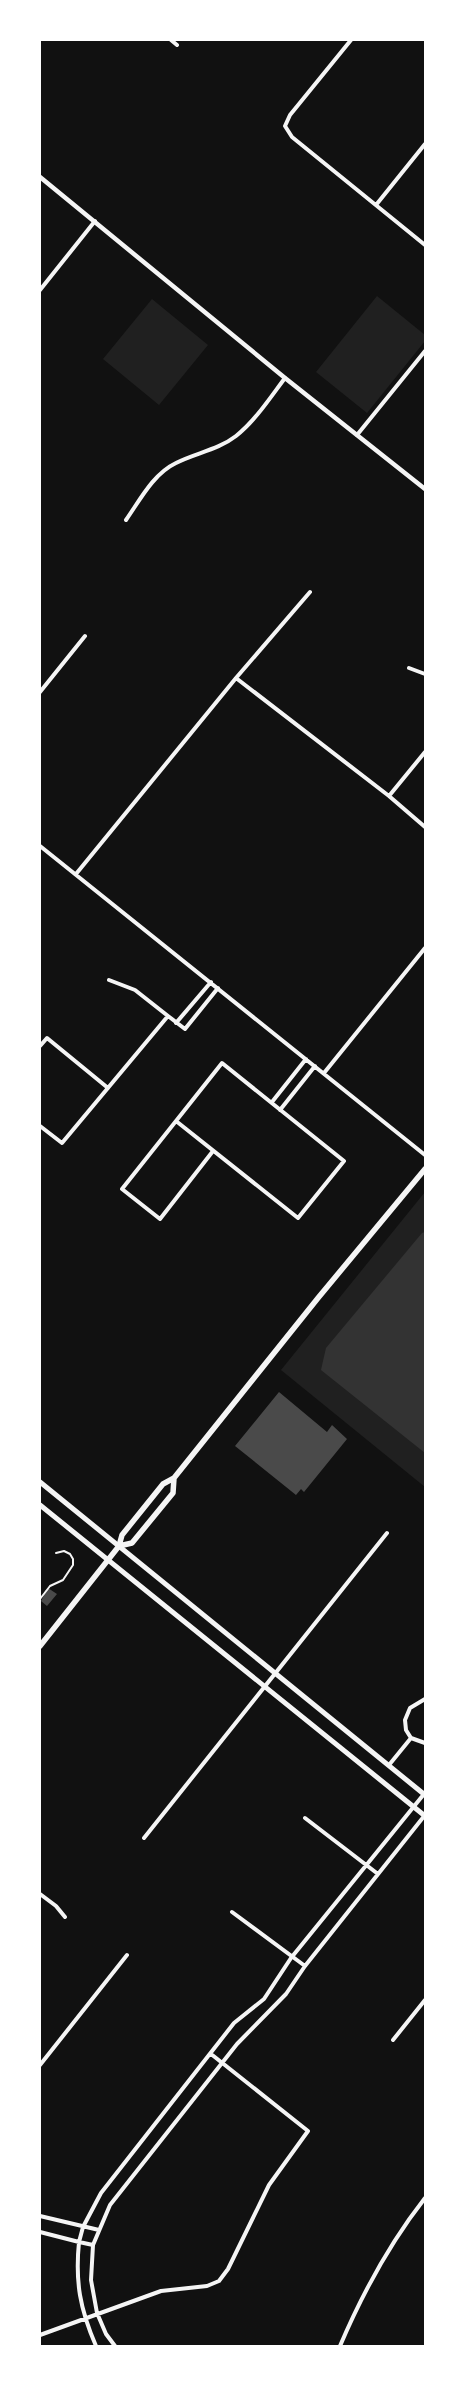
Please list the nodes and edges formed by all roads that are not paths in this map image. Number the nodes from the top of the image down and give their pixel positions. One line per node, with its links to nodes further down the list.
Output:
1 (171, 40): 3 (street)
2 (351, 40): 6 (street)
3 (177, 44)
4 (425, 144): 6 (street)
5 (40, 176): 7 (street)
6 (376, 205): 8 (street)
7 (95, 221): 9 (street); 11 (street)
8 (425, 245)
9 (40, 290)
10 (425, 351): 12 (street)
11 (285, 378): 12 (street); 14 (street)
12 (357, 435): 13 (street)
13 (425, 488)
14 (126, 520)
15 (310, 592): 19 (street)
16 (85, 636): 20 (street)
17 (409, 668): 18 (street)
18 (425, 674)
19 (236, 678): 22 (street); 25 (street)
20 (40, 692)
21 (425, 752): 22 (street)
22 (389, 796): 23 (street)
23 (425, 827)
24 (40, 846): 25 (street)
25 (76, 874): 28 (street)
26 (425, 948): 35 (street)
27 (109, 980): 30 (street)
28 (211, 982): 29 (street); 31 (street)
29 (218, 988): 31 (street); 33 (street)
30 (168, 1016): 31 (street); 36 (street)
31 (176, 1023)
32 (40, 1046): 36 (street)
33 (306, 1059): 34 (street); 37 (street)
34 (315, 1066): 35 (street); 38 (street)
35 (324, 1074): 42 (street)
36 (108, 1088): 40 (street)
37 (272, 1102): 38 (street); 39 (street)
38 (280, 1110): 41 (street)
39 (176, 1121): 41 (street); 41 (street)
40 (40, 1126)
41 (213, 1151)
42 (425, 1155)
43 (425, 1169): 44 (main road)
44 (174, 1478): 48 (main road); 48 (main road)
45 (40, 1482): 48 (main road)
46 (40, 1505): 50 (main road)
47 (387, 1533): 53 (street)
48 (119, 1546): 50 (main road); 53 (main road)
49 (56, 1553): 51 (lane)
50 (108, 1560): 52 (main road); 54 (main road)
51 (40, 1598)
52 (40, 1646)
53 (274, 1673): 54 (street); 58 (main road)
54 (263, 1686): 60 (main road); 63 (street)
55 (425, 1699): 56 (street)
56 (411, 1738): 57 (street); 58 (street)
57 (425, 1742)
58 (389, 1765): 59 (main road)
59 (424, 1794): 60 (street)
60 (414, 1807): 61 (main road); 64 (street)
61 (425, 1816): 65 (street)
62 (306, 1818): 64 (street)
63 (144, 1838)
64 (366, 1866): 65 (street); 70 (street)
65 (378, 1874): 71 (street)
66 (40, 1894): 68 (street)
67 (232, 1912): 70 (street)
68 (65, 1917)
69 (127, 1955): 76 (street)
70 (291, 1958): 71 (street); 74 (street)
71 (305, 1966): 75 (street)
72 (425, 2000): 73 (street)
73 (393, 2040)
74 (211, 2054): 75 (street); 79 (street)
75 (222, 2063): 80 (street); 84 (street)
76 (40, 2065)
77 (425, 2198): 89 (street)
78 (40, 2216): 79 (street)
79 (83, 2227): 80 (street); 82 (street)
80 (99, 2230): 83 (street)
81 (40, 2232): 82 (street)
82 (79, 2242): 83 (street); 85 (street)
83 (93, 2245): 84 (street)
84 (97, 2313): 85 (street); 88 (street)
85 (84, 2318): 86 (street); 87 (street)
86 (40, 2335)
87 (96, 2346)
88 (115, 2346)
89 (340, 2346)

